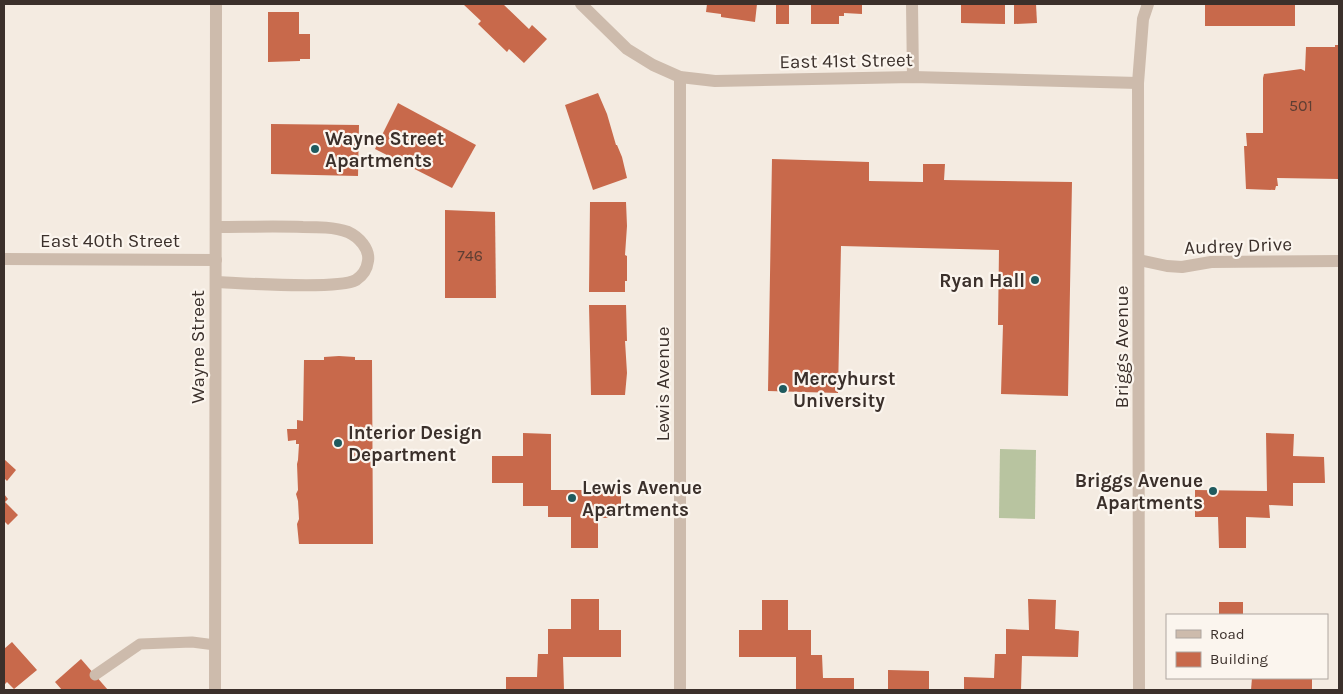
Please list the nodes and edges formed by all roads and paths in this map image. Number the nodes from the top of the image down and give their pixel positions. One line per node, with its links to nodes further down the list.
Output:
1 (216, 4): 8 (street, Wayne Street)
2 (581, 4): 5 (street, East 41st Street)
3 (912, 4): 6 (street)
4 (1148, 4): 7 (street, Briggs Avenue)
5 (680, 77): 6 (street, East 41st Street); 17 (street, Lewis Avenue)
6 (913, 78): 7 (street, East 41st Street)
7 (1138, 83): 11 (street, Briggs Avenue)
8 (216, 227): 10 (street, Wayne Street); 13 (street)
9 (4, 259): 10 (street, East 40th Street)
10 (216, 260): 13 (street, Wayne Street)
11 (1139, 260): 12 (street, Audrey Drive); 18 (street, Briggs Avenue)
12 (1339, 261)
13 (216, 282): 14 (street, Wayne Street)
14 (215, 645): 15 (lane); 16 (street, Wayne Street)
15 (95, 675)
16 (215, 690)
17 (680, 690)
18 (1139, 690)

